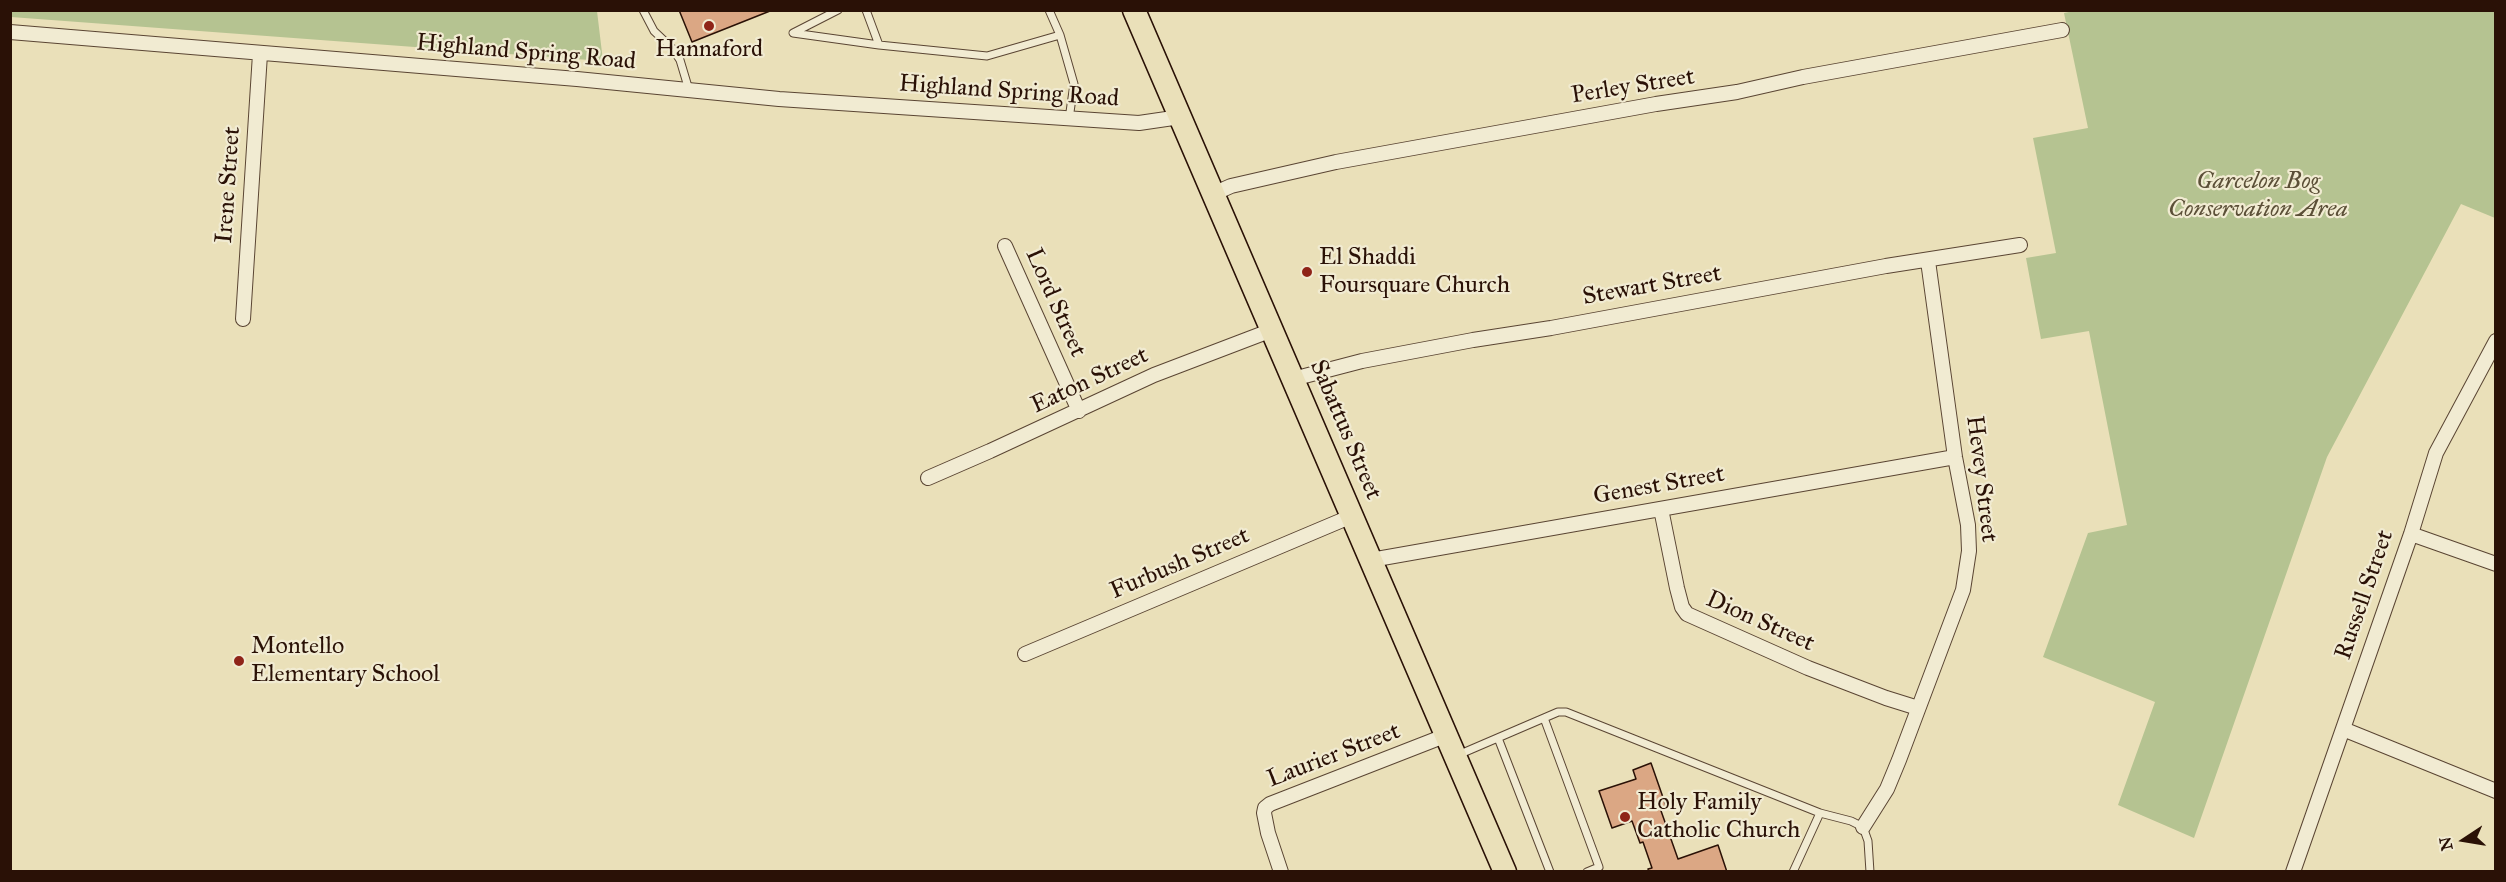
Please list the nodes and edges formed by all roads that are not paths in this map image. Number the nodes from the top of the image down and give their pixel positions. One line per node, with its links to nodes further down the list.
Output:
1 (643, 10): 11 (lane)
2 (838, 10): 9 (lane)
3 (866, 10): 9 (lane)
4 (1049, 10): 8 (lane)
5 (1134, 10): 12 (main road, Sabattus Street)
6 (2062, 30): 14 (street, Perley Street)
7 (10, 32): 10 (street, Highland Spring Road)
8 (1060, 35): 9 (lane); 13 (lane)
9 (879, 45)
10 (260, 54): 11 (street, Highland Spring Road); 18 (street, Irene Street)
11 (690, 91): 13 (street, Highland Spring Road)
12 (1180, 117): 13 (street, Highland Spring Road); 14 (main road, Sabattus Street)
13 (1069, 118)
14 (1213, 194): 19 (main road, Sabattus Street)
15 (2020, 245): 17 (street, Stewart Street)
16 (1005, 246): 22 (street, Lord Street)
17 (1928, 261): 21 (street, Stewart Street); 23 (street, Hevey Street)
18 (243, 319)
19 (1272, 330): 21 (main road, Sabattus Street); 22 (street, Eaton Street)
20 (2496, 340): 27 (street, Russell Street)
21 (1293, 379): 26 (main road, Sabattus Street)
22 (1079, 411): 24 (street, Eaton Street)
23 (1955, 457): 25 (street, Genest Street); 31 (street, Hevey Street)
24 (928, 478)
25 (1661, 509): 28 (street, Genest Street); 31 (street, Dion Street)
26 (1352, 516): 28 (main road, Sabattus Street); 30 (street, Furbush Street)
27 (2411, 534): 29 (street); 33 (street, Russell Street)
28 (1371, 560): 34 (main road, Sabattus Street)
29 (2496, 564)
30 (1025, 654)
31 (1918, 708): 39 (street, Hevey Street)
32 (1544, 718): 35 (lane); 38 (lane); 43 (lane)
33 (2343, 729): 37 (street); 46 (street, Russell Street)
34 (1447, 735): 36 (main road, Sabattus Street); 40 (street, Laurier Street)
35 (1498, 738): 36 (lane); 42 (lane)
36 (1456, 756): 41 (main road, Sabattus Street)
37 (2496, 791)
38 (1820, 813): 39 (lane); 44 (lane)
39 (1863, 827): 45 (lane)
40 (1281, 872)
41 (1505, 872)
42 (1550, 872)
43 (1587, 872)
44 (1793, 872)
45 (1870, 872)
46 (2293, 872)

